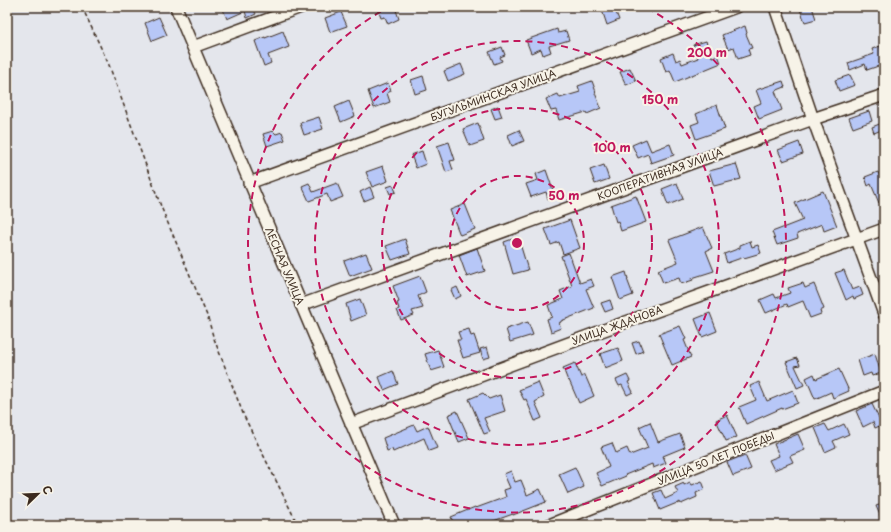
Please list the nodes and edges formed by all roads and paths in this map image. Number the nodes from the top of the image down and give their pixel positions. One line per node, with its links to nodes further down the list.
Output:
1 (82, 7): 16 (path)
2 (176, 7): 6 (street, ЛЕСНАЯ УЛИЦА)
3 (301, 7): 6 (street)
4 (736, 7): 9 (street, БУГУЛЬМИНСКАЯ УЛИЦА)
5 (775, 7): 8 (street)
6 (193, 47): 9 (street, ЛЕСНАЯ УЛИЦА)
7 (884, 95): 8 (street, КООПЕРАТИВНАЯ УЛИЦА)
8 (813, 119): 11 (street); 12 (street, КООПЕРАТИВНАЯ УЛИЦА)
9 (249, 183): 12 (street, ЛЕСНАЯ УЛИЦА)
10 (884, 229): 11 (street, УЛИЦА ЖДАНОВА)
11 (857, 239): 13 (street); 15 (street, УЛИЦА ЖДАНОВА)
12 (302, 305): 15 (street, ЛЕСНАЯ УЛИЦА)
13 (884, 314)
14 (884, 391): 18 (street, УЛИЦА 50 ЛЕТ ПОБЕДЫ)
15 (352, 424): 17 (street, ЛЕСНАЯ УЛИЦА)
16 (298, 525)
17 (394, 525)
18 (549, 525)

